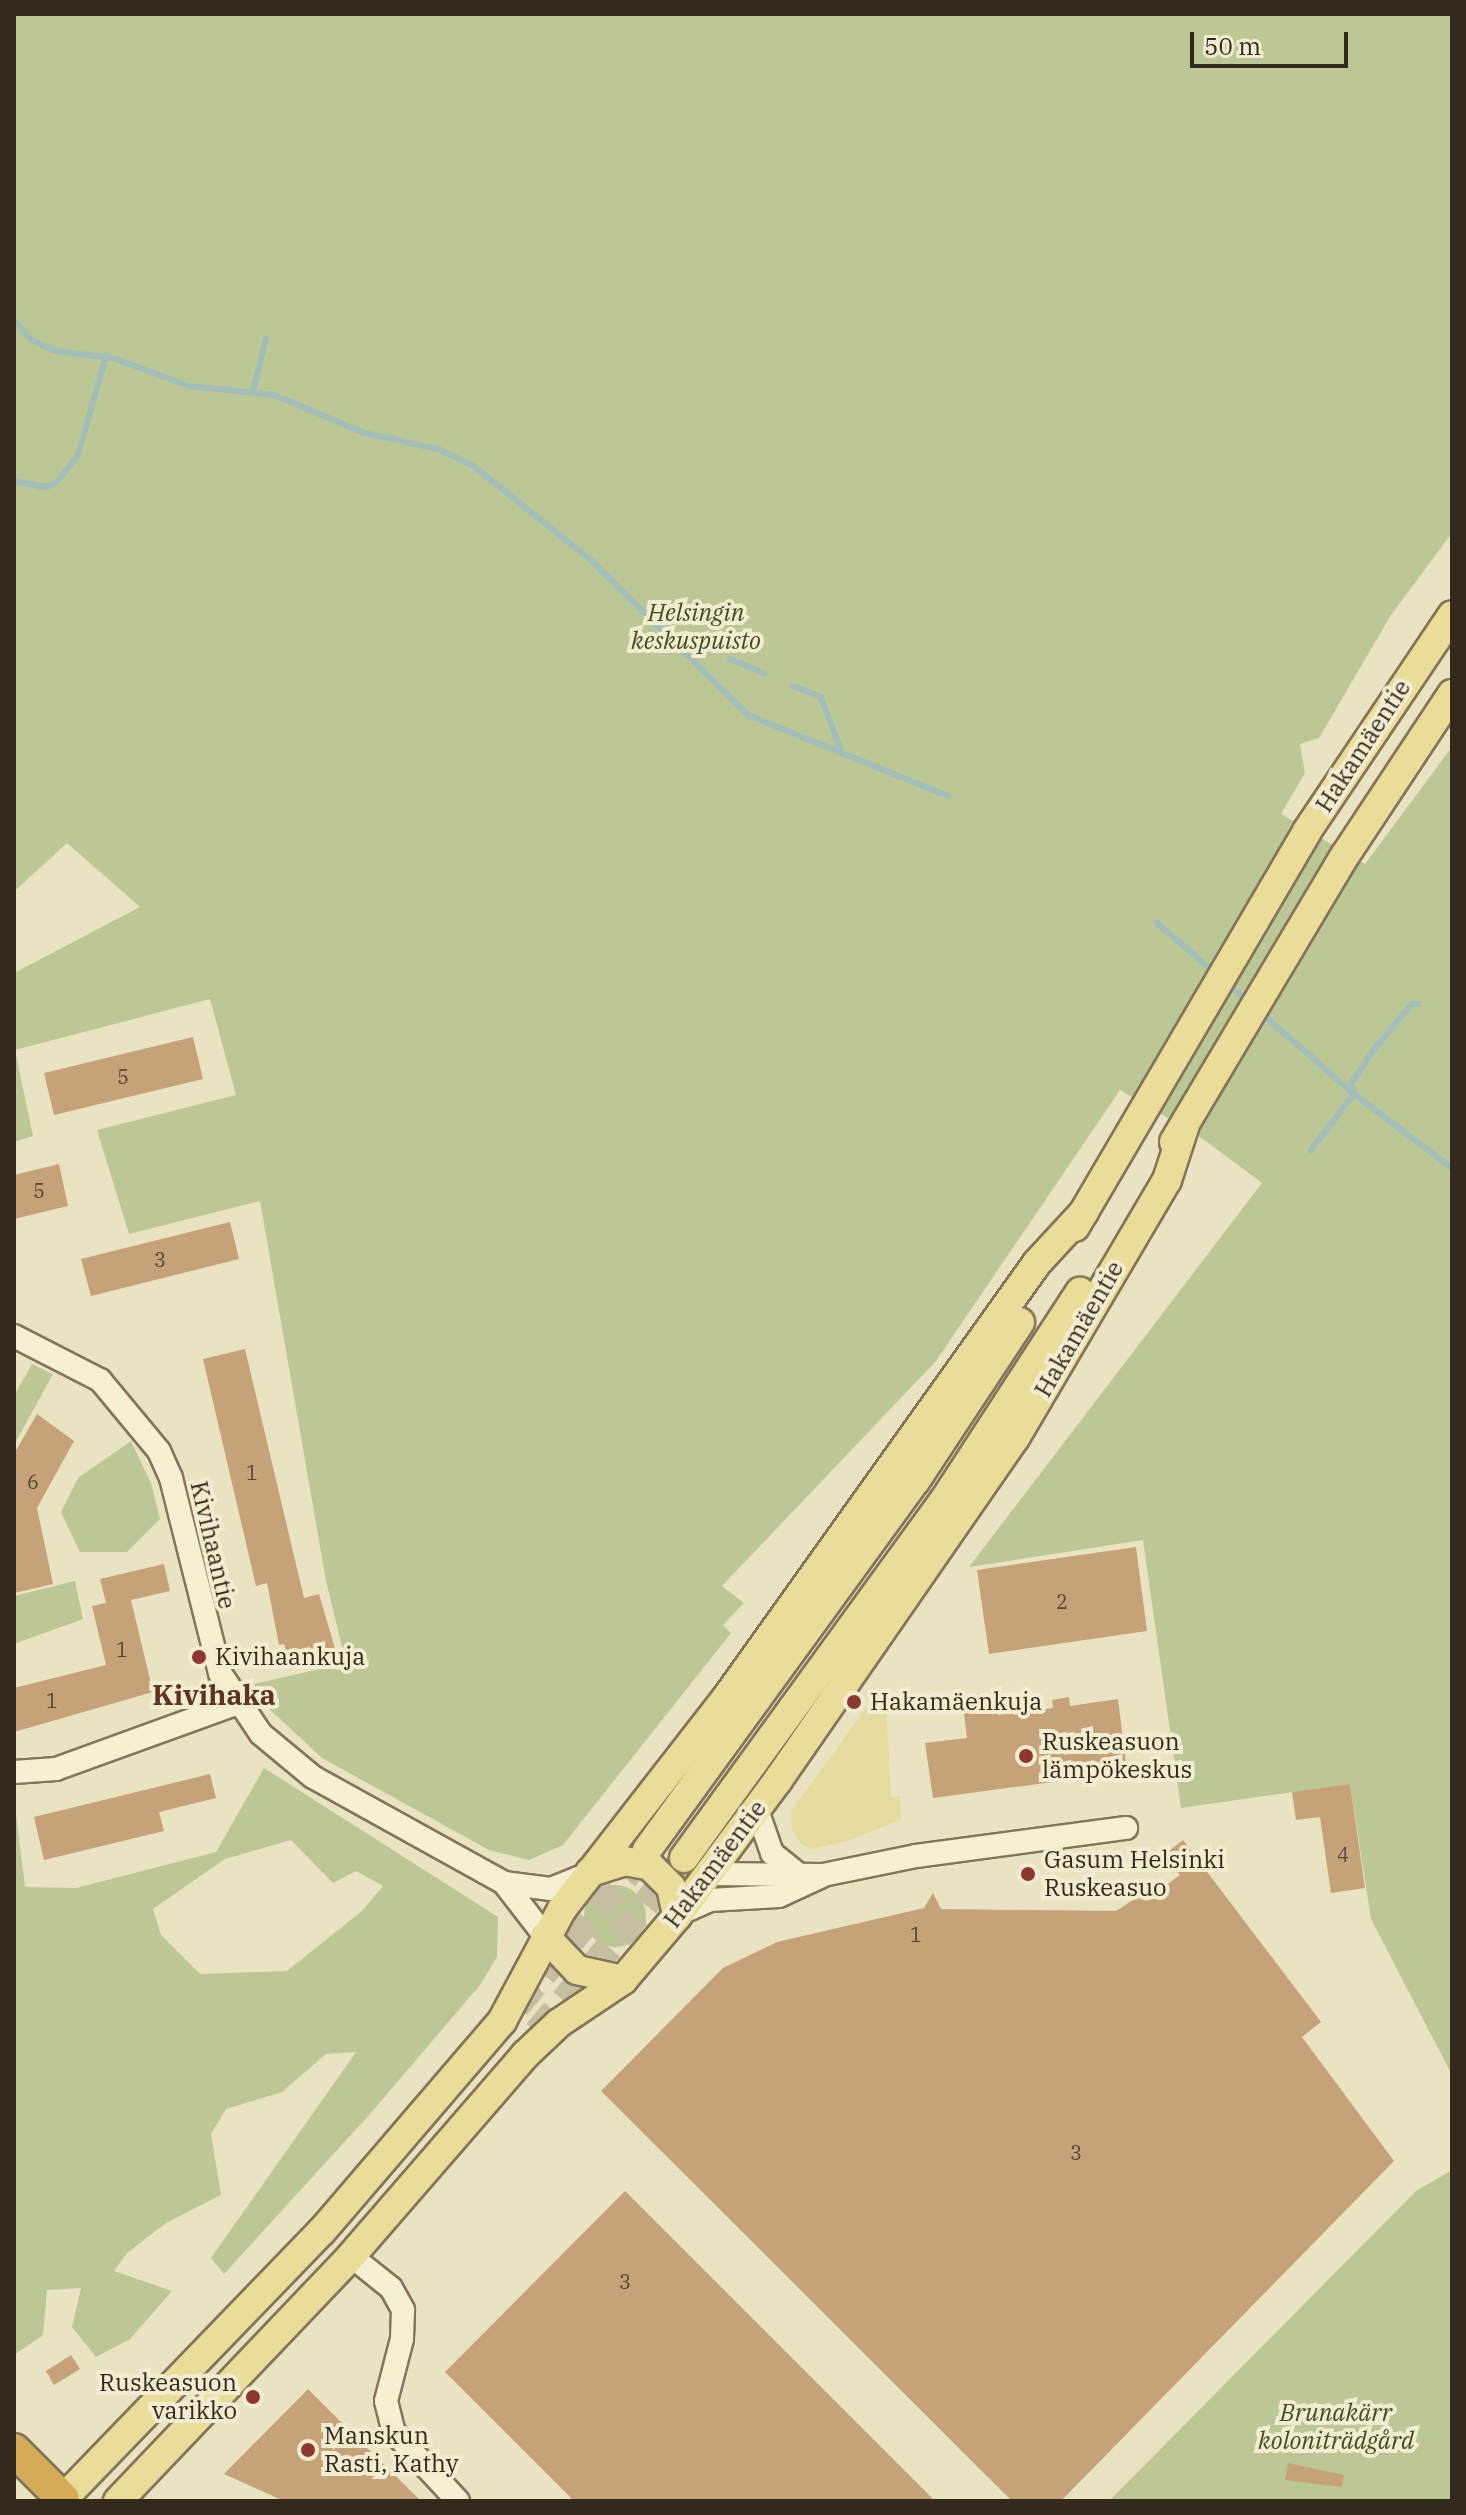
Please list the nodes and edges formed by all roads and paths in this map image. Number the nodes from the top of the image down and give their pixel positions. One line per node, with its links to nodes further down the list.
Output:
1 (1452, 615): 4 (main road, Hakamäentie)
2 (1452, 694): 3 (main road, Hakamäentie)
3 (1184, 1128): 8 (main road, Hakamäentie); 11 (main road, Hakamäentie)
4 (1084, 1212): 10 (main road, Hakamäentie); 12 (main road, Hakamäentie)
5 (14, 1336): 6 (street, Kivihaantie)
6 (238, 1703): 7 (street); 16 (street, Kivihaantie)
7 (14, 1772)
8 (757, 1810): 13 (main road, Hakamäentie); 14 (street)
9 (1126, 1828): 15 (street)
10 (648, 1858): 12 (main road); 13 (main road); 17 (main road)
11 (684, 1858)
12 (590, 1872): 16 (street, Kivihaantie); 18 (main road, Hakamäentie)
13 (708, 1874): 14 (street); 17 (main road, Hakamäentie)
14 (798, 1874): 15 (street)
15 (823, 1875): 17 (street)
16 (504, 1883): 18 (street, Kivihaantie)
17 (677, 1916): 19 (main road, Hakamäentie)
18 (545, 1936): 19 (main road); 20 (main road, Hakamäentie)
19 (623, 1980): 21 (main road, Hakamäentie)
20 (322, 2231): 21 (main road); 23 (main road, Hakamäentie)
21 (351, 2256): 24 (main road, Hakamäentie); 25 (street)
22 (14, 2450): 23 (highway)
23 (63, 2500)
24 (118, 2501)
25 (458, 2501)

